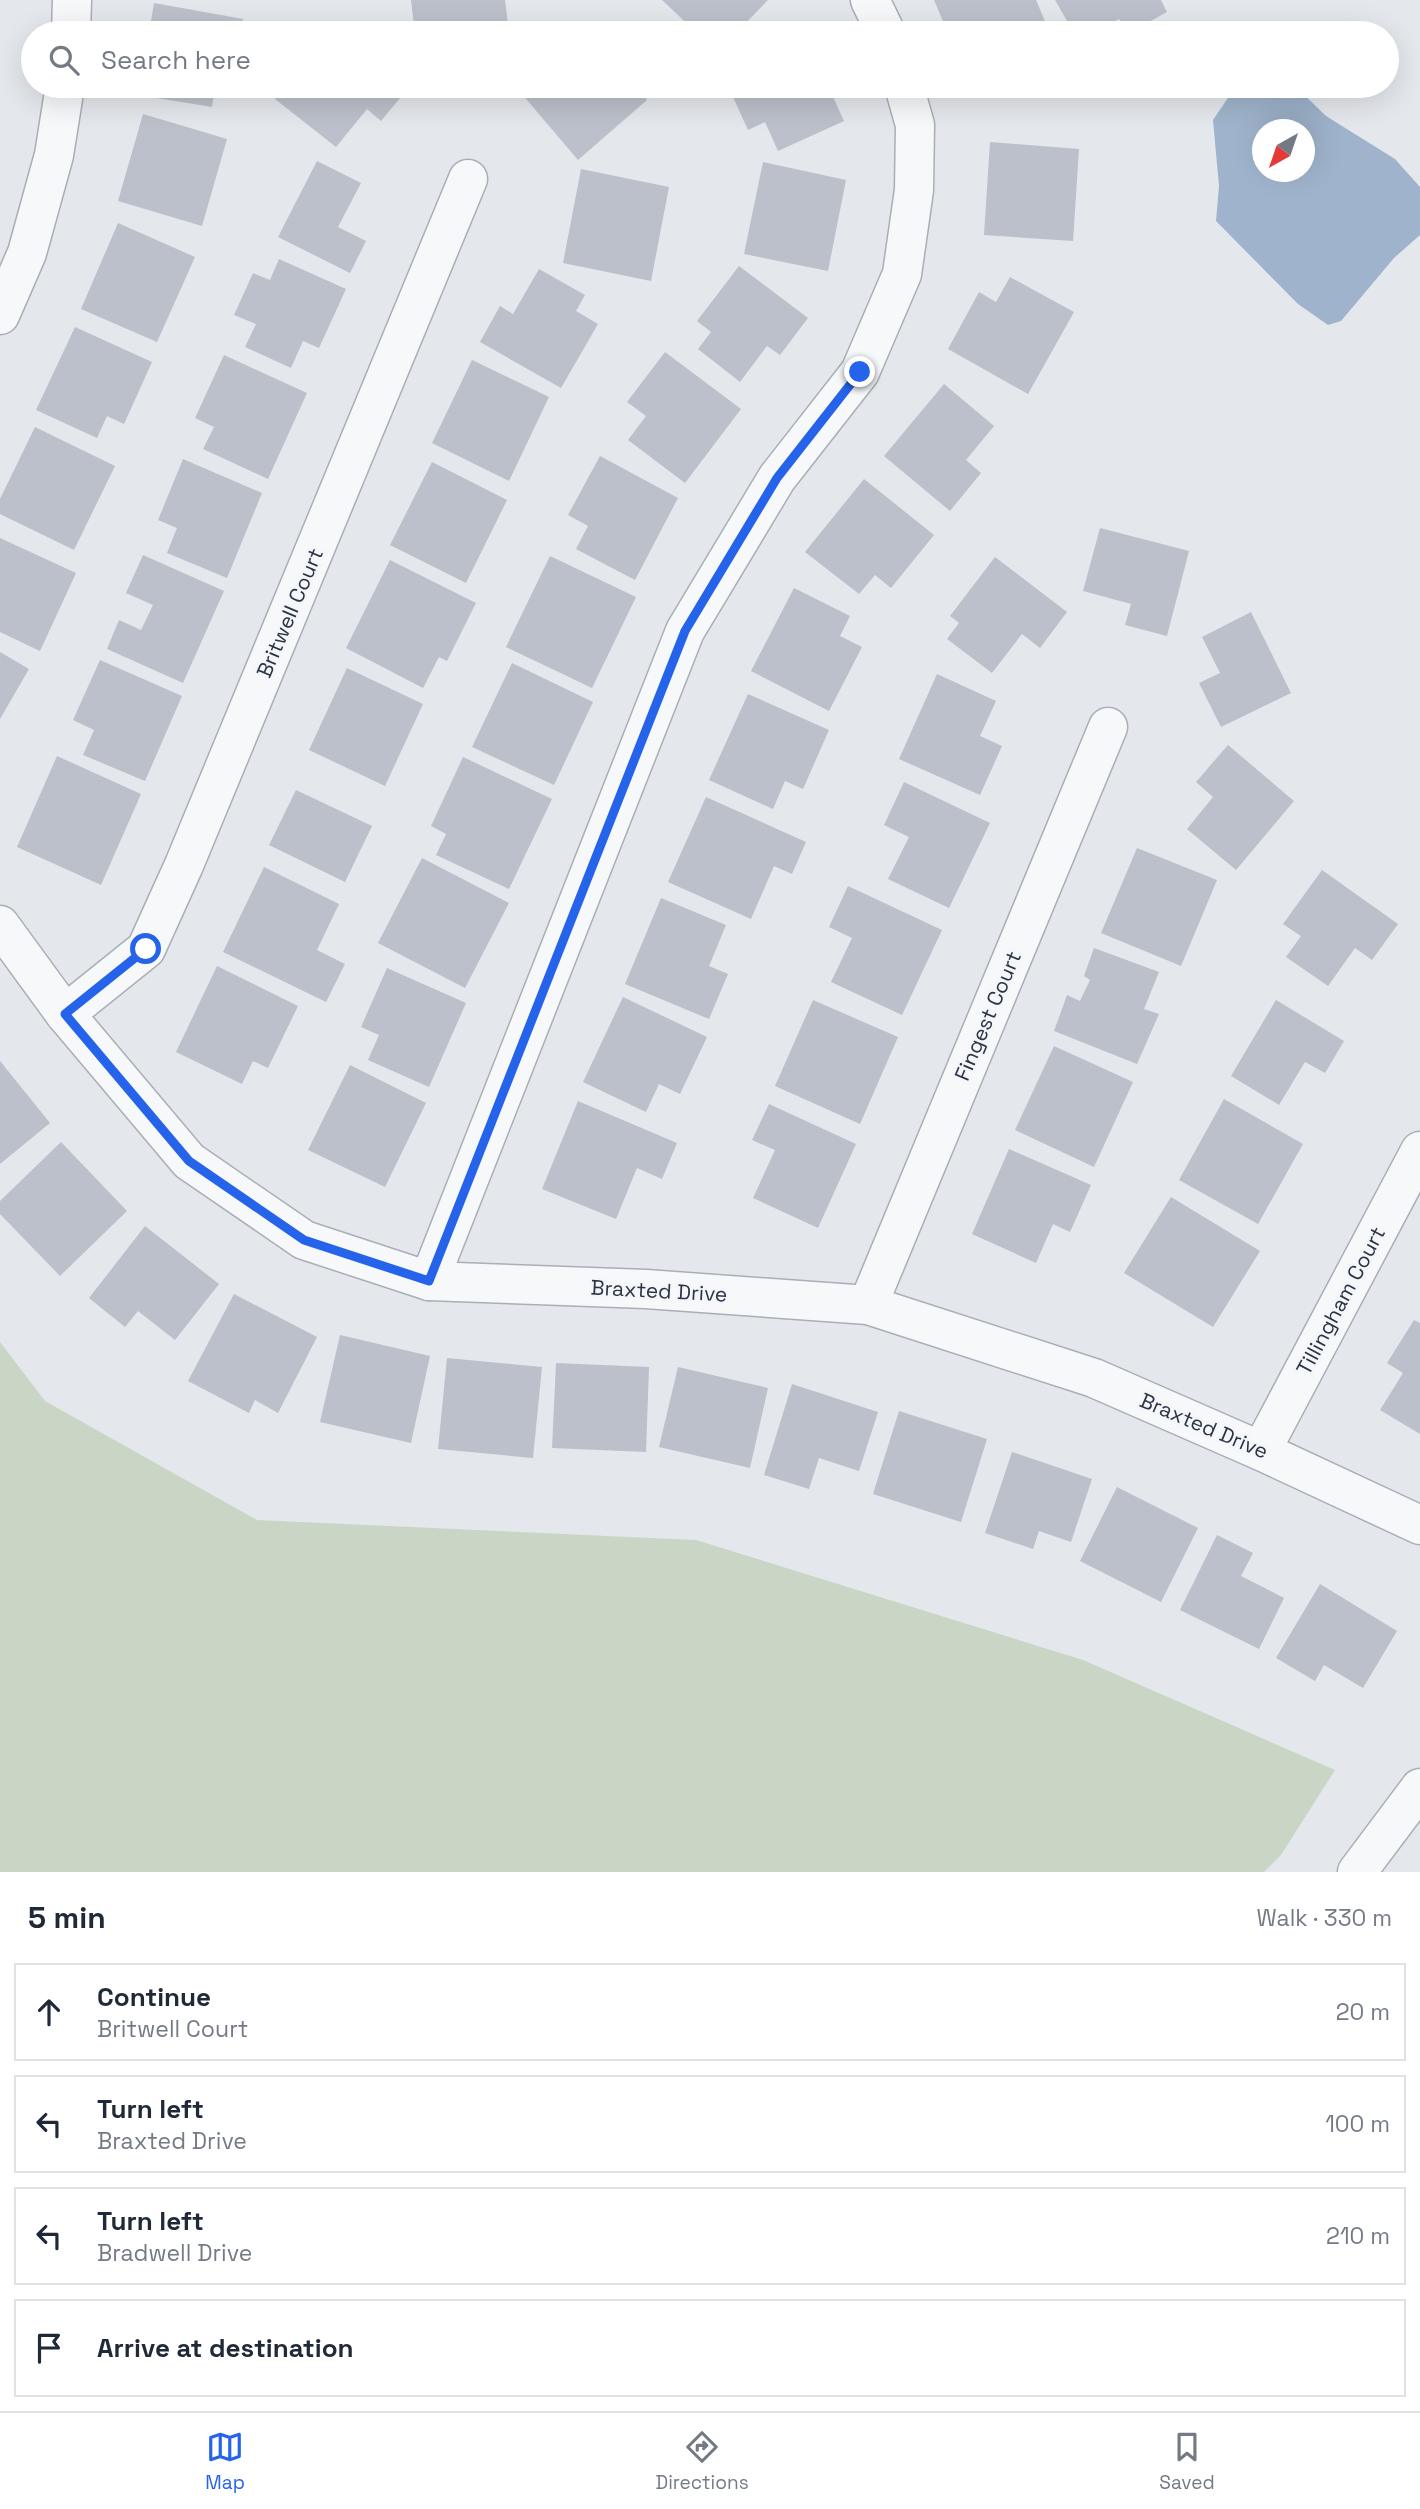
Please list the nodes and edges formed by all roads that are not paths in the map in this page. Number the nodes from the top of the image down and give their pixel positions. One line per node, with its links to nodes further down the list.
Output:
1 (72, 0): 3 (street)
2 (870, 0): 4 (street)
3 (71, 21)
4 (880, 21)
5 (63, 98): 8 (street)
6 (907, 98): 14 (street)
7 (468, 179): 12 (street, Britwell Court)
8 (13, 247): 9 (street)
9 (0, 315)
10 (1108, 727): 15 (street, Fingest Court)
11 (0, 925): 12 (street, Braxted Drive)
12 (65, 1014): 14 (street, Braxted Drive)
13 (1420, 1151): 16 (street, Tillingham Court)
14 (429, 1281): 15 (street, Braxted Drive)
15 (868, 1306): 16 (street, Braxted Drive)
16 (1261, 1451): 17 (street, Braxted Drive)
17 (1420, 1525)
18 (1420, 1788): 19 (street)
19 (1357, 1872)

